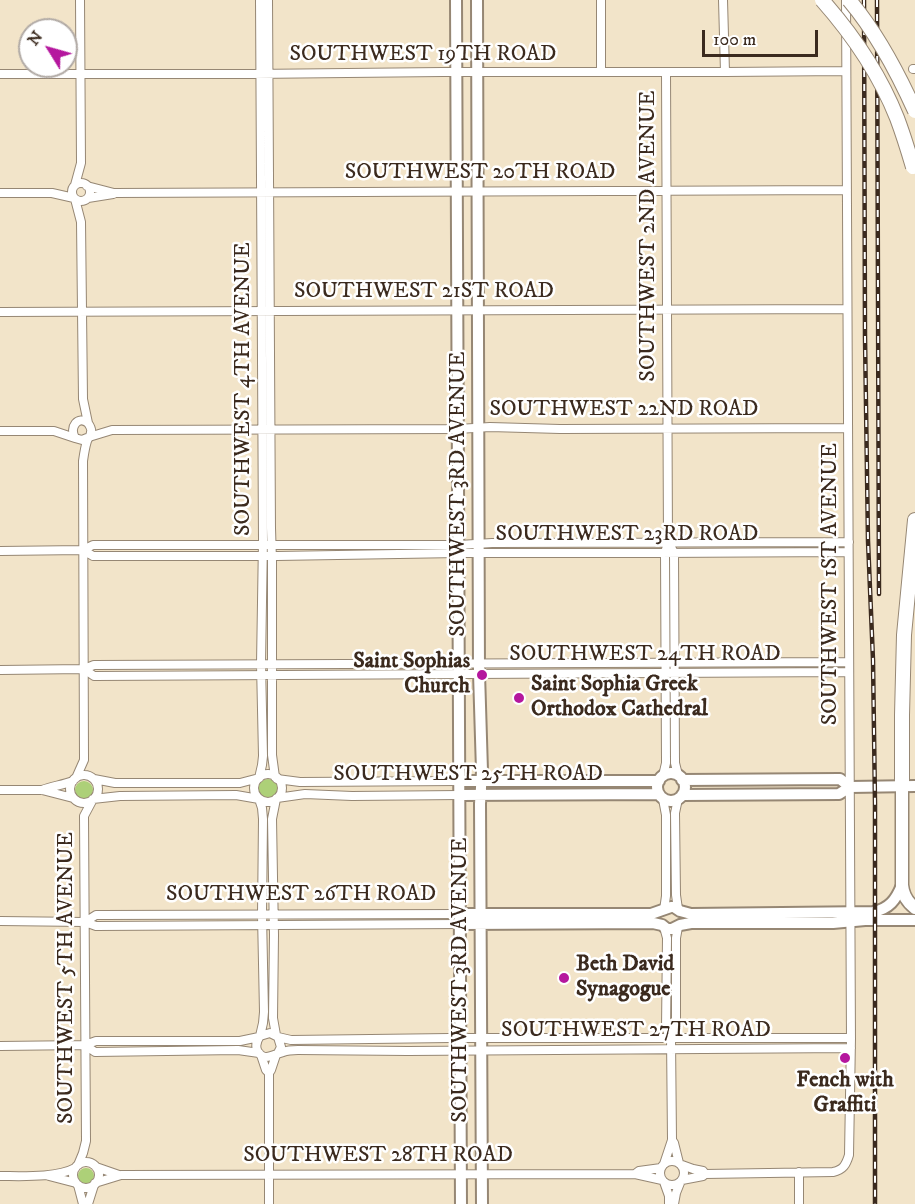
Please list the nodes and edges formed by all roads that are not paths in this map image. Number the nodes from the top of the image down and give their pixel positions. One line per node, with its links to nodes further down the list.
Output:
1 (80, 0): 17 (street)
2 (260, 0): 18 (street, SOUTHWEST 4TH AVENUE)
3 (268, 0): 18 (street, SOUTHWEST 4TH AVENUE)
4 (456, 0): 11 (main road, SOUTHWEST 3RD AVENUE)
5 (477, 0): 12 (main road, SOUTHWEST 3RD AVENUE)
6 (601, 0): 13 (street)
7 (723, 0): 15 (street)
8 (822, 0): 21 (highway, bridge)
9 (847, 0): 10 (street, SOUTHWEST 1ST AVENUE); 19 (highway, bridge)
10 (846, 71): 15 (street, SOUTHWEST 19TH ROAD); 25 (street, SOUTHWEST 1ST AVENUE)
11 (457, 72): 12 (street, SOUTHWEST 19TH ROAD); 18 (street, SOUTHWEST 19TH ROAD); 26 (main road, SOUTHWEST 3RD AVENUE)
12 (477, 72): 13 (street, SOUTHWEST 19TH ROAD); 27 (main road, SOUTHWEST 3RD AVENUE)
13 (601, 72): 14 (street, SOUTHWEST 19TH ROAD)
14 (666, 72): 15 (street, SOUTHWEST 19TH ROAD); 24 (street, SOUTHWEST 2ND AVENUE)
15 (725, 72)
16 (0, 74): 17 (street, SOUTHWEST 19TH ROAD)
17 (80, 74): 18 (street, SOUTHWEST 19TH ROAD); 20 (street)
18 (264, 74): 28 (street, SOUTHWEST 4TH AVENUE)
19 (915, 111)
20 (81, 163): 22 (street); 23 (street)
21 (914, 172)
22 (75, 186): 23 (street); 30 (street); 32 (street)
23 (87, 186): 31 (street, SOUTHWEST 20TH ROAD); 33 (street)
24 (667, 190): 25 (street, SOUTHWEST 20TH ROAD); 27 (street, SOUTHWEST 20TH ROAD); 35 (street, SOUTHWEST 2ND AVENUE)
25 (847, 190): 36 (street, SOUTHWEST 1ST AVENUE)
26 (457, 191): 27 (street, SOUTHWEST 20TH ROAD); 28 (street, SOUTHWEST 20TH ROAD); 37 (main road, SOUTHWEST 3RD AVENUE)
27 (478, 191): 38 (main road, SOUTHWEST 3RD AVENUE)
28 (265, 192): 31 (street, SOUTHWEST 20TH ROAD); 39 (street, SOUTHWEST 4TH AVENUE)
29 (0, 193): 30 (street)
30 (52, 193): 32 (street)
31 (114, 193): 33 (street, SOUTHWEST 20TH ROAD)
32 (74, 199): 33 (street); 34 (street)
33 (87, 199): 34 (street)
34 (81, 222): 41 (street)
35 (667, 309): 36 (street, SOUTHWEST 21ST ROAD); 38 (street, SOUTHWEST 21ST ROAD); 46 (street, SOUTHWEST 2ND AVENUE)
36 (847, 309): 47 (street, SOUTHWEST 1ST AVENUE)
37 (458, 310): 38 (street, SOUTHWEST 21ST ROAD); 39 (street, SOUTHWEST 21ST ROAD); 48 (main road, SOUTHWEST 3RD AVENUE)
38 (478, 310): 45 (main road, SOUTHWEST 3RD AVENUE)
39 (266, 311): 41 (street, SOUTHWEST 21ST ROAD); 50 (street, SOUTHWEST 4TH AVENUE)
40 (0, 312): 41 (street, SOUTHWEST 21ST ROAD)
41 (81, 312): 42 (street)
42 (83, 399): 43 (street); 44 (street)
43 (75, 424): 44 (street); 52 (street); 53 (street)
44 (88, 424): 49 (street, SOUTHWEST 22ND ROAD); 54 (street)
45 (479, 427): 46 (street, SOUTHWEST 22ND ROAD); 48 (street, SOUTHWEST 22ND ROAD); 60 (main road, SOUTHWEST 3RD AVENUE)
46 (668, 428): 47 (street, SOUTHWEST 22ND ROAD); 58 (street, SOUTHWEST 2ND AVENUE)
47 (848, 428): 57 (street, SOUTHWEST 1ST AVENUE)
48 (458, 429): 50 (street, SOUTHWEST 22ND ROAD); 61 (main road, SOUTHWEST 3RD AVENUE)
49 (112, 430): 50 (street, SOUTHWEST 22ND ROAD); 54 (street, SOUTHWEST 22ND ROAD)
50 (266, 430): 59 (street, SOUTHWEST 4TH AVENUE)
51 (0, 431): 52 (street)
52 (54, 431): 53 (street)
53 (75, 438): 54 (street); 55 (street)
54 (88, 438): 55 (street)
55 (82, 460): 62 (street)
56 (915, 520): 92 (highway)
57 (849, 542): 58 (street, SOUTHWEST 23RD ROAD); 64 (street, SOUTHWEST 1ST AVENUE)
58 (668, 543): 60 (street, SOUTHWEST 23RD ROAD); 65 (street, SOUTHWEST 2ND AVENUE); 66 (street)
59 (267, 545): 61 (street, SOUTHWEST 23RD ROAD); 62 (street, SOUTHWEST 23RD ROAD); 67 (street, SOUTHWEST 4TH AVENUE); 68 (street, SOUTHWEST 4TH AVENUE)
60 (479, 548): 61 (street, SOUTHWEST 23RD ROAD); 65 (street, SOUTHWEST 23RD ROAD); 75 (main road, SOUTHWEST 3RD AVENUE)
61 (459, 549): 68 (street, SOUTHWEST 23RD ROAD); 74 (main road, SOUTHWEST 3RD AVENUE)
62 (83, 550): 63 (street, SOUTHWEST 23RD ROAD); 67 (street, SOUTHWEST 23RD ROAD); 76 (street)
63 (0, 551)
64 (849, 552): 66 (street, SOUTHWEST 23RD ROAD); 71 (street, SOUTHWEST 1ST AVENUE)
65 (665, 553): 66 (street, SOUTHWEST 23RD ROAD); 69 (street, SOUTHWEST 2ND AVENUE)
66 (674, 553): 70 (street)
67 (262, 556): 68 (street, SOUTHWEST 23RD ROAD); 72 (street, SOUTHWEST 4TH AVENUE)
68 (272, 556): 73 (street, SOUTHWEST 4TH AVENUE)
69 (665, 663): 70 (street, SOUTHWEST 24TH ROAD); 75 (street, SOUTHWEST 24TH ROAD); 79 (street, SOUTHWEST 2ND AVENUE)
70 (674, 663): 71 (street, SOUTHWEST 24TH ROAD); 80 (street)
71 (849, 663): 78 (street, SOUTHWEST 1ST AVENUE)
72 (261, 664): 73 (street, SOUTHWEST 24TH ROAD); 76 (street, SOUTHWEST 24TH ROAD); 81 (street, SOUTHWEST 4TH AVENUE)
73 (273, 664): 74 (street, SOUTHWEST 24TH ROAD); 82 (street, SOUTHWEST 4TH AVENUE)
74 (459, 668): 75 (street, SOUTHWEST 24TH ROAD); 82 (street, SOUTHWEST 24TH ROAD); 90 (main road, SOUTHWEST 3RD AVENUE)
75 (479, 668): 79 (street, SOUTHWEST 24TH ROAD); 91 (main road, SOUTHWEST 3RD AVENUE)
76 (84, 669): 77 (street, SOUTHWEST 24TH ROAD); 81 (street, SOUTHWEST 24TH ROAD); 83 (street)
77 (0, 670)
78 (849, 672): 80 (street, SOUTHWEST 24TH ROAD); 93 (street, SOUTHWEST 1ST AVENUE)
79 (665, 673): 80 (street, SOUTHWEST 24TH ROAD); 87 (street, SOUTHWEST 2ND AVENUE)
80 (674, 673): 88 (street)
81 (261, 675): 82 (street, SOUTHWEST 24TH ROAD); 85 (street, SOUTHWEST 4TH AVENUE)
82 (273, 675): 86 (street, SOUTHWEST 4TH AVENUE)
83 (84, 760): 84 (street); 89 (street)
84 (93, 778): 85 (street); 89 (street); 103 (street)
85 (259, 778): 86 (street); 101 (street)
86 (276, 778): 90 (street, SOUTHWEST 25TH ROAD); 102 (street)
87 (661, 778): 88 (main road); 91 (main road, SOUTHWEST 25TH ROAD); 98 (main road)
88 (680, 778): 93 (main road); 99 (main road)
89 (74, 779): 95 (street); 100 (street)
90 (460, 781): 91 (main road, SOUTHWEST 25TH ROAD); 96 (main road, SOUTHWEST 3RD AVENUE)
91 (481, 781): 97 (main road, SOUTHWEST 3RD AVENUE)
92 (908, 786): 93 (main road); 105 (main road)
93 (850, 787): 99 (main road); 111 (street, SOUTHWEST 1ST AVENUE)
94 (0, 790): 95 (street)
95 (42, 790): 100 (street)
96 (460, 795): 97 (main road, SOUTHWEST 25TH ROAD); 102 (street, SOUTHWEST 25TH ROAD); 112 (main road, SOUTHWEST 3RD AVENUE)
97 (480, 795): 98 (main road, SOUTHWEST 25TH ROAD); 113 (main road, SOUTHWEST 3RD AVENUE)
98 (661, 796): 99 (main road); 107 (street)
99 (680, 797): 108 (street)
100 (75, 799): 103 (street); 104 (street, SOUTHWEST 5TH AVENUE)
101 (259, 799): 102 (street); 103 (street); 109 (street)
102 (277, 799): 110 (street)
103 (92, 800): 104 (street, SOUTHWEST 5TH AVENUE)
104 (84, 816): 116 (street, SOUTHWEST 5TH AVENUE)
105 (902, 885): 106 (main road); 111 (main road)
106 (915, 908)
107 (663, 910): 108 (main road); 113 (main road, SOUTHWEST 26TH ROAD); 119 (main road)
108 (679, 910): 111 (main road); 120 (main road)
109 (262, 915): 110 (street, SOUTHWEST 26TH ROAD); 116 (street, SOUTHWEST 26TH ROAD); 117 (street)
110 (274, 915): 112 (street, SOUTHWEST 26TH ROAD); 118 (street)
111 (851, 917): 114 (main road); 120 (main road); 125 (street, SOUTHWEST 1ST AVENUE)
112 (460, 919): 113 (main road, SOUTHWEST 26TH ROAD); 118 (street, SOUTHWEST 26TH ROAD); 123 (main road, SOUTHWEST 3RD AVENUE)
113 (481, 920): 119 (main road, SOUTHWEST 26TH ROAD); 126 (main road, SOUTHWEST 3RD AVENUE)
114 (915, 920)
115 (0, 921): 116 (street, SOUTHWEST 26TH ROAD)
116 (85, 922): 117 (street, SOUTHWEST 26TH ROAD); 127 (street, SOUTHWEST 5TH AVENUE)
117 (263, 926): 118 (street, SOUTHWEST 26TH ROAD); 122 (street)
118 (274, 926): 121 (street)
119 (663, 926): 120 (main road); 124 (street)
120 (679, 926): 124 (street)
121 (277, 1036): 122 (street); 123 (street, SOUTHWEST 27TH ROAD); 134 (street)
122 (260, 1037): 127 (street); 133 (street)
123 (461, 1038): 126 (street, SOUTHWEST 27TH ROAD); 131 (main road, SOUTHWEST 3RD AVENUE)
124 (671, 1038): 125 (street, SOUTHWEST 27TH ROAD); 126 (street, SOUTHWEST 27TH ROAD); 129 (street)
125 (851, 1038): 130 (street, SOUTHWEST 1ST AVENUE)
126 (481, 1039): 132 (main road, SOUTHWEST 3RD AVENUE)
127 (85, 1045): 128 (street); 133 (street); 137 (street, SOUTHWEST 5TH AVENUE)
128 (0, 1046)
129 (671, 1048): 130 (street, SOUTHWEST 27TH ROAD); 132 (street, SOUTHWEST 27TH ROAD); 136 (street)
130 (851, 1048): 142 (street, SOUTHWEST 1ST AVENUE)
131 (461, 1050): 132 (street, SOUTHWEST 27TH ROAD); 134 (street, SOUTHWEST 27TH ROAD); 143 (main road, SOUTHWEST 3RD AVENUE)
132 (481, 1050): 144 (main road, SOUTHWEST 3RD AVENUE)
133 (260, 1054): 134 (street); 135 (street)
134 (277, 1054): 135 (street)
135 (269, 1072): 148 (street)
136 (672, 1140): 138 (street); 140 (street)
137 (86, 1141): 139 (street, SOUTHWEST 5TH AVENUE); 141 (street, SOUTHWEST 5TH AVENUE)
138 (680, 1164): 140 (street); 146 (street); 152 (street)
139 (95, 1166): 141 (street); 147 (street, SOUTHWEST 28TH ROAD); 154 (street)
140 (663, 1166): 145 (street, SOUTHWEST 28TH ROAD); 151 (street)
141 (76, 1167): 150 (street); 153 (street)
142 (799, 1172): 146 (street); 162 (street)
143 (461, 1174): 144 (street, SOUTHWEST 28TH ROAD); 148 (street, SOUTHWEST 28TH ROAD); 158 (main road, SOUTHWEST 3RD AVENUE)
144 (482, 1174): 145 (street, SOUTHWEST 28TH ROAD); 159 (main road, SOUTHWEST 3RD AVENUE)
145 (635, 1174): 151 (street, SOUTHWEST 28TH ROAD)
146 (705, 1174): 152 (street)
147 (121, 1175): 148 (street, SOUTHWEST 28TH ROAD); 154 (street, SOUTHWEST 28TH ROAD)
148 (268, 1175): 157 (street)
149 (0, 1176): 150 (street)
150 (48, 1176): 153 (street)
151 (663, 1181): 152 (street); 160 (street)
152 (681, 1181): 161 (street)
153 (77, 1184): 154 (street); 155 (street)
154 (94, 1184): 156 (street)
155 (83, 1204)
156 (88, 1204)
157 (269, 1204)
158 (461, 1204)
159 (482, 1204)
160 (669, 1204)
161 (674, 1204)
162 (799, 1204)

